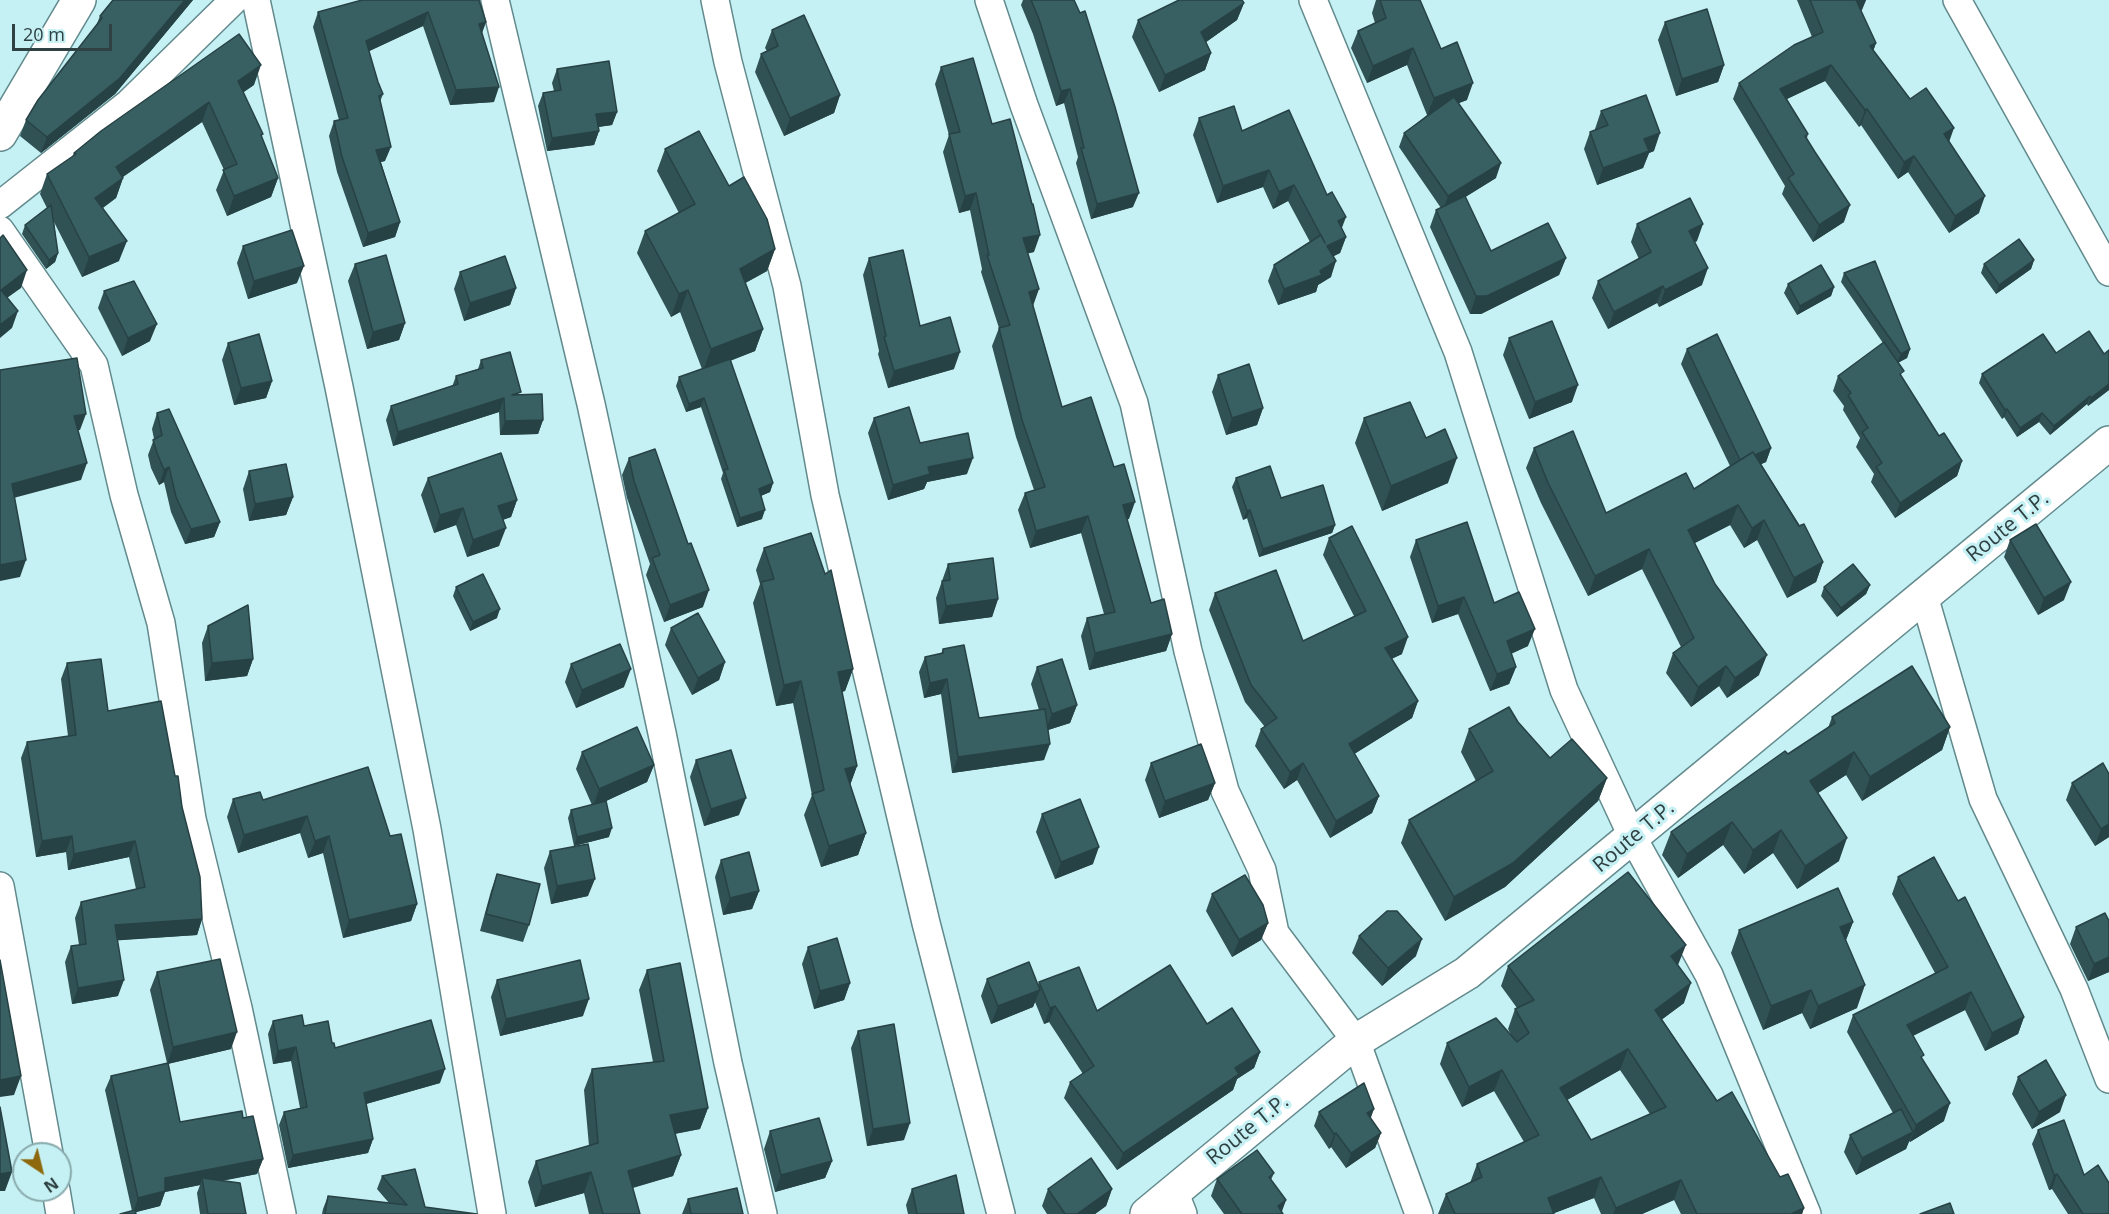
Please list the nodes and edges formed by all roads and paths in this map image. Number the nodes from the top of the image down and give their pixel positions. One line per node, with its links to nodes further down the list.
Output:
1 (80, 0): 9 (street)
2 (234, 0): 10 (street)
3 (256, 0): 22 (street)
4 (495, 0): 23 (street)
5 (715, 0): 24 (street)
6 (989, 0): 17 (street)
7 (1313, 0): 15 (street)
8 (1957, 0): 12 (street)
9 (0, 134)
10 (0, 205)
11 (0, 230): 21 (street)
12 (2109, 272)
13 (2109, 443): 14 (street, Route T.P.)
14 (1924, 596): 15 (street, Route T.P.); 18 (street)
15 (1633, 838): 17 (street, Route T.P.); 27 (street)
16 (0, 886): 19 (street)
17 (1356, 1041): 20 (street, Route T.P.); 26 (street)
18 (2109, 1079)
19 (47, 1142)
20 (1179, 1202): 25 (street, Route T.P.)
21 (282, 1214)
22 (492, 1214)
23 (762, 1214)
24 (1001, 1214)
25 (1147, 1214)
26 (1419, 1214)
27 (1807, 1214)

